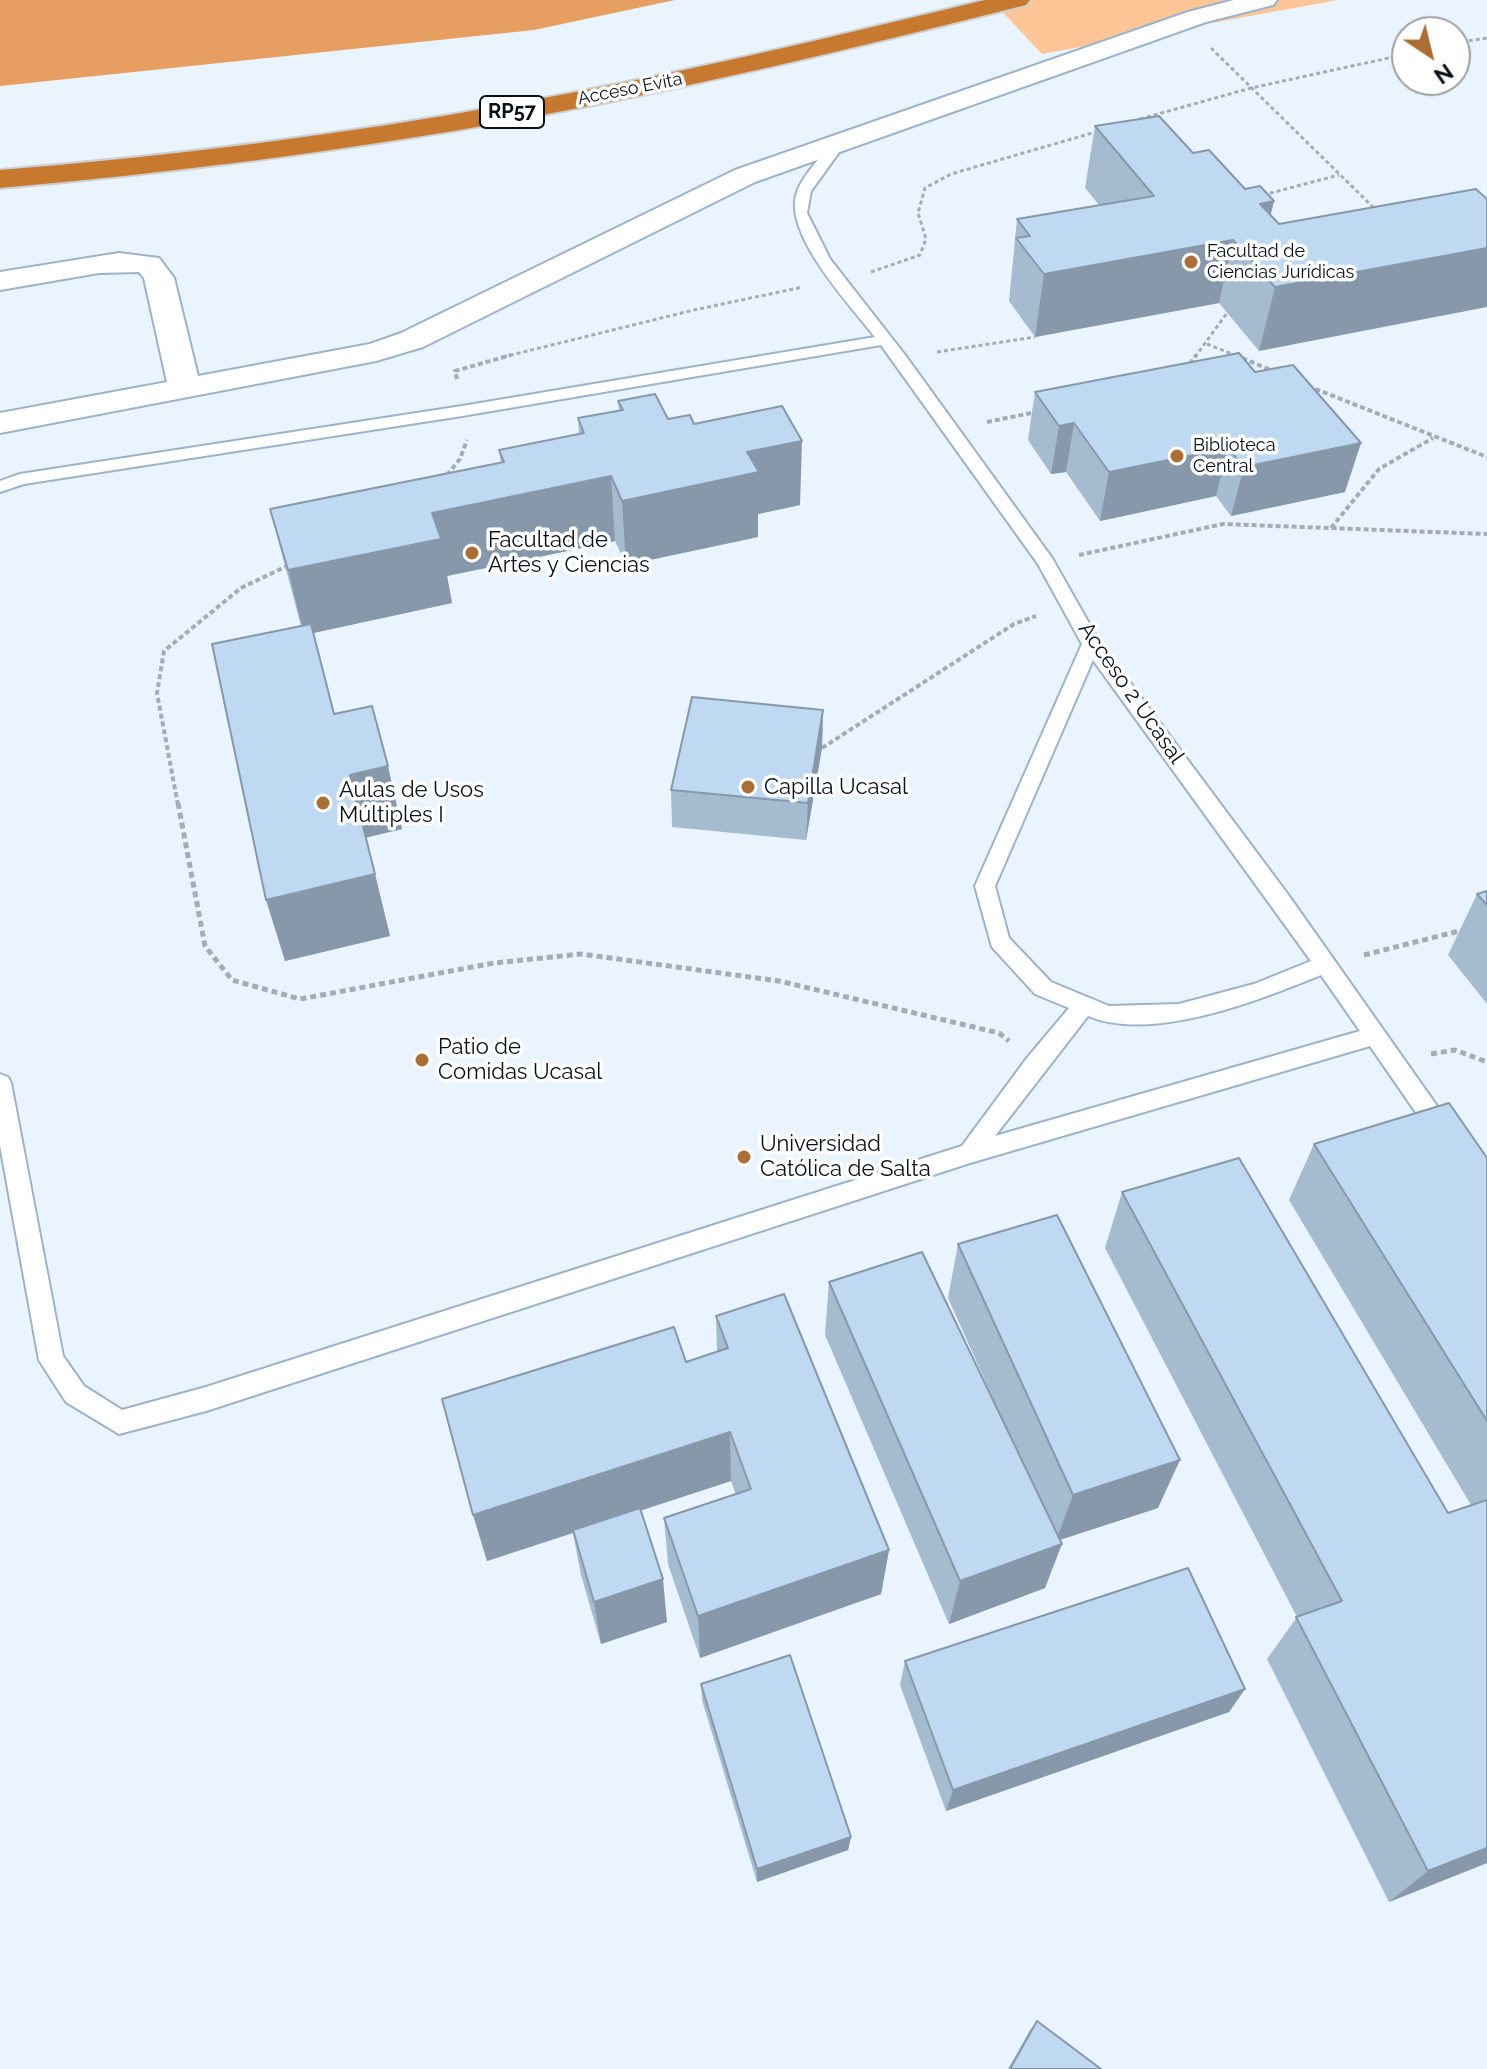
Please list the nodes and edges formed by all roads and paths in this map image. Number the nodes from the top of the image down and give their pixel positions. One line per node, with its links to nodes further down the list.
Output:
1 (921, 0): 5 (highway)
2 (1017, 0): 14 (highway, Acceso Evita / RP57)
3 (1264, 0): 4 (street)
4 (1184, 22): 7 (path); 11 (street)
5 (760, 35)
6 (1391, 57): 7 (path)
7 (1251, 88): 9 (path); 13 (path)
8 (316, 118): 12 (highway)
9 (1131, 122)
10 (1101, 131): 17 (path)
11 (838, 144): 17 (lane, Acceso 2 Ucasal); 27 (street)
12 (0, 164)
13 (1339, 174): 15 (path); 16 (path)
14 (0, 179)
15 (1253, 197)
16 (1381, 216)
17 (841, 279): 21 (lane, Acceso 2 Ucasal); 28 (path)
18 (0, 281): 27 (street)
19 (1227, 313): 22 (path)
20 (1035, 337): 23 (path)
21 (884, 340): 23 (lane, Acceso 2 Ucasal); 28 (lane)
22 (1207, 344): 24 (path); 25 (path)
23 (899, 358): 31 (lane, Acceso 2 Ucasal)
24 (1278, 373)
25 (1182, 374)
26 (1306, 385): 32 (path)
27 (185, 389): 30 (street)
28 (462, 411): 34 (path); 35 (lane)
29 (1041, 411): 31 (path)
30 (0, 423)
31 (952, 430): 39 (lane, Acceso 2 Ucasal)
32 (1434, 438): 33 (path); 36 (path)
33 (1487, 457)
34 (441, 479)
35 (0, 487)
36 (1331, 528): 37 (path); 39 (path)
37 (1487, 534)
38 (297, 561): 47 (path)
39 (1046, 562): 40 (lane, Acceso 2 Ucasal)
40 (1072, 605): 41 (lane, Acceso 2 Ucasal); 42 (path)
41 (1091, 644): 44 (lane, Acceso 2 Ucasal); 45 (lane)
42 (822, 748)
43 (1472, 927): 44 (path)
44 (1325, 964): 45 (lane); 46 (lane, Acceso 2 Ucasal)
45 (1084, 1005): 47 (lane)
46 (1375, 1036): 49 (lane, Acceso 2 Ucasal); 50 (lane)
47 (1035, 1064): 50 (lane)
48 (0, 1083): 50 (lane)
49 (1454, 1149)
50 (970, 1153)

